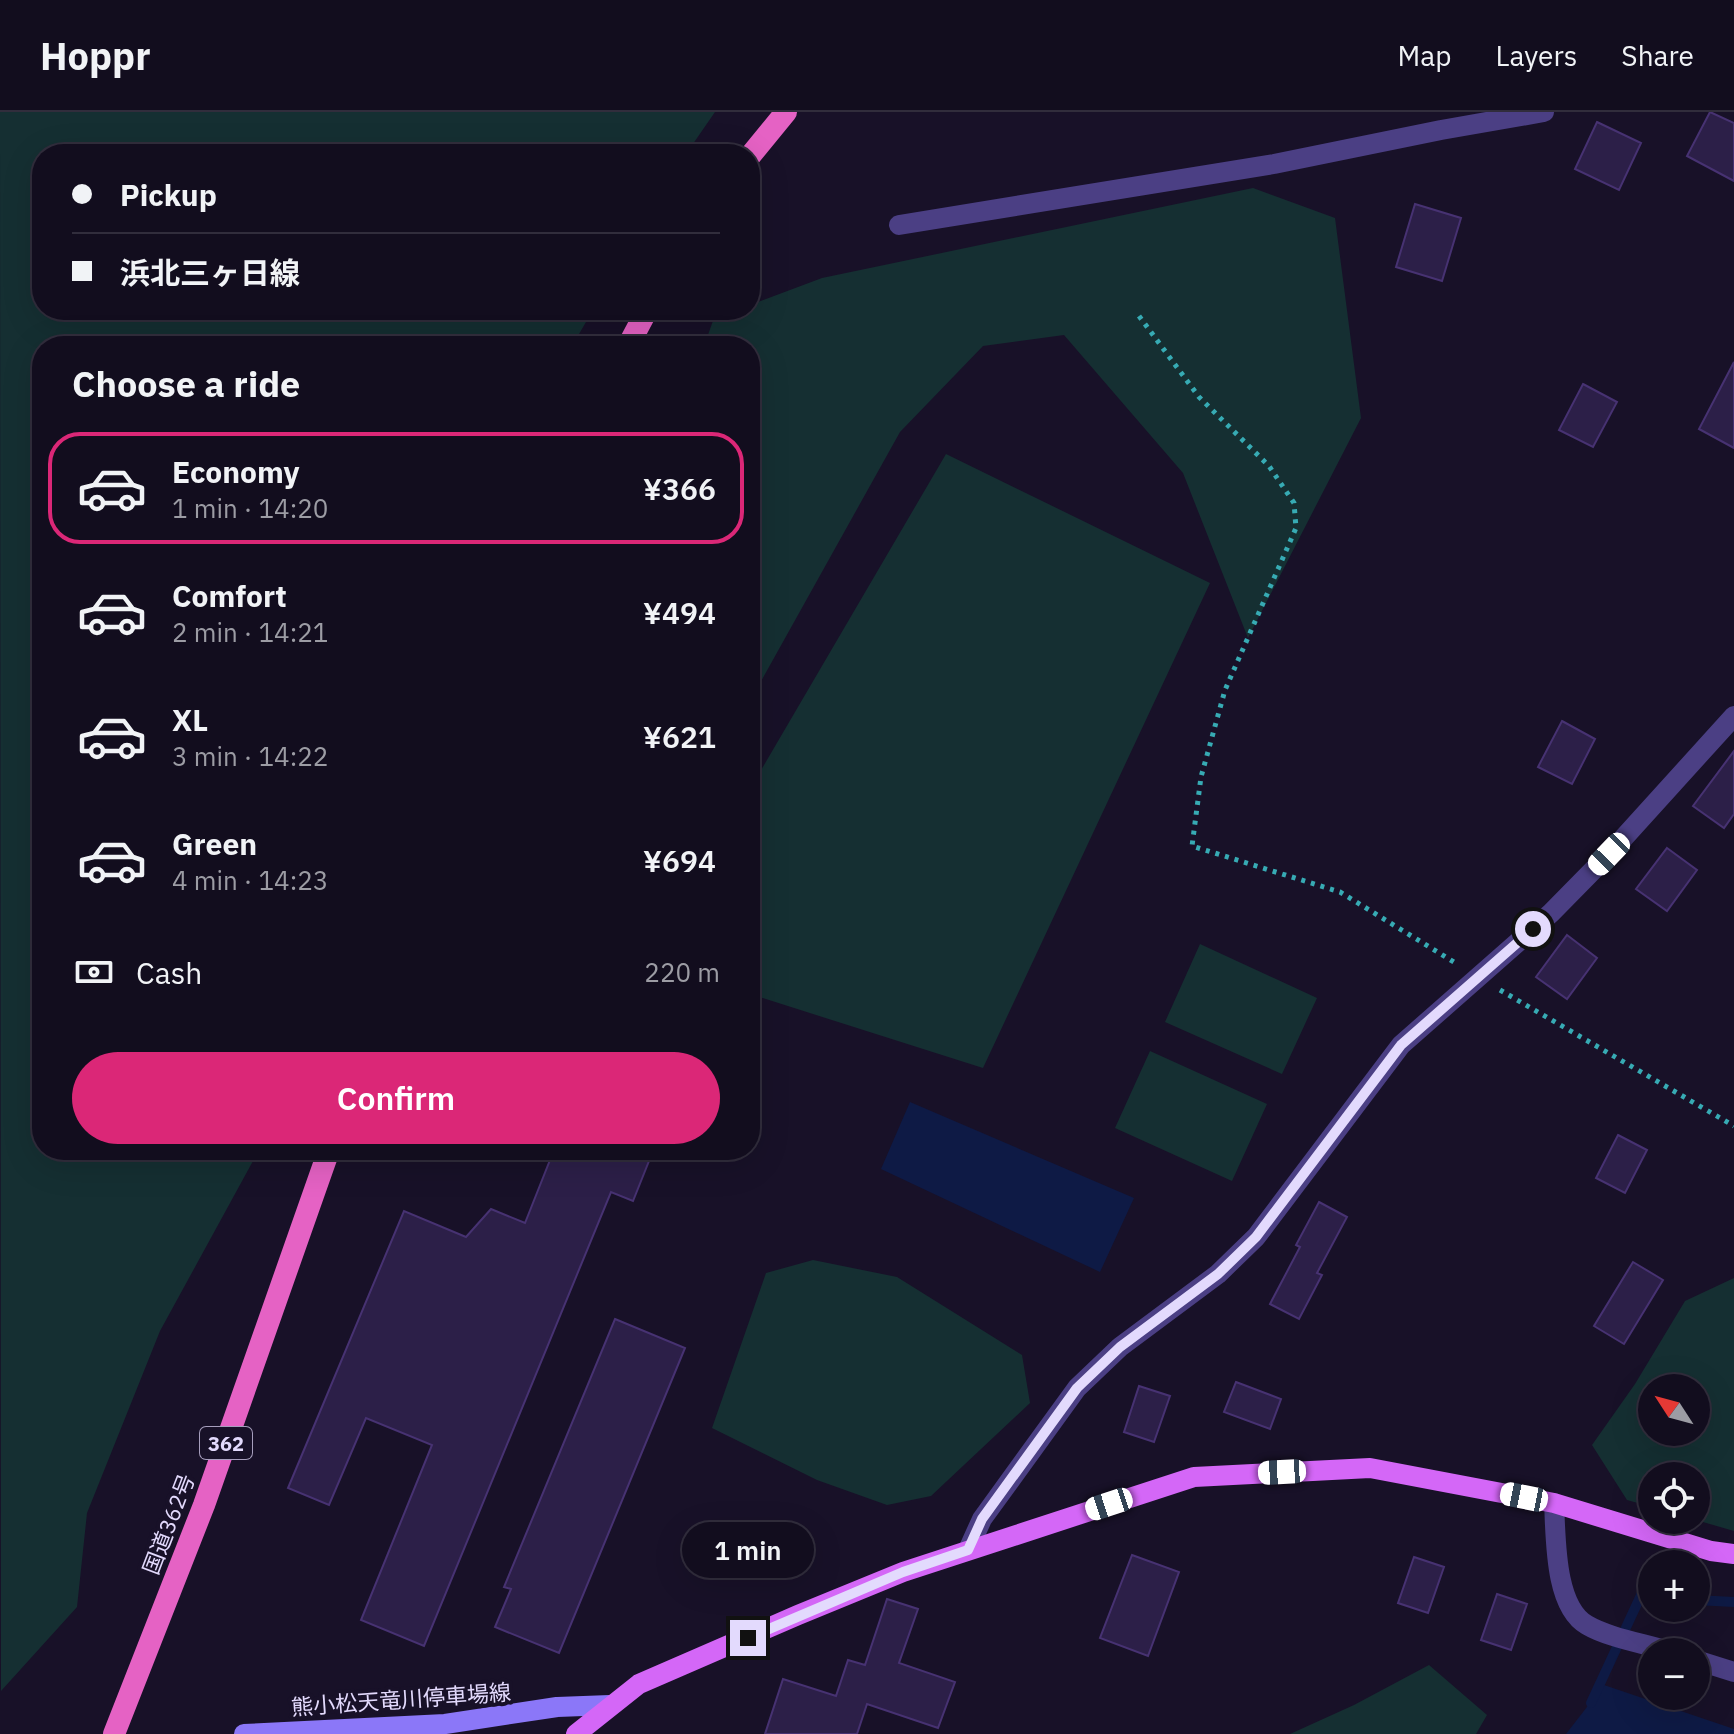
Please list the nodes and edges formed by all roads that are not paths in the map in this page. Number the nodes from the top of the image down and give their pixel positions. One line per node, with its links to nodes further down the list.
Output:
1 (786, 112): 3 (highway)
2 (1544, 112): 4 (street)
3 (760, 144)
4 (899, 225)
5 (1734, 716): 8 (street)
6 (325, 1160): 14 (highway, 国道362号 / 362)
7 (1554, 1503): 8 (main road); 9 (main road); 10 (street)
8 (968, 1550): 13 (main road)
9 (1734, 1554)
10 (1638, 1641)
11 (1710, 1664): 12 (street)
12 (1734, 1672)
13 (610, 1705): 15 (main road, 熊小松天竜川停車場線); 16 (main road)
14 (114, 1734)
15 (244, 1734)
16 (576, 1734)

